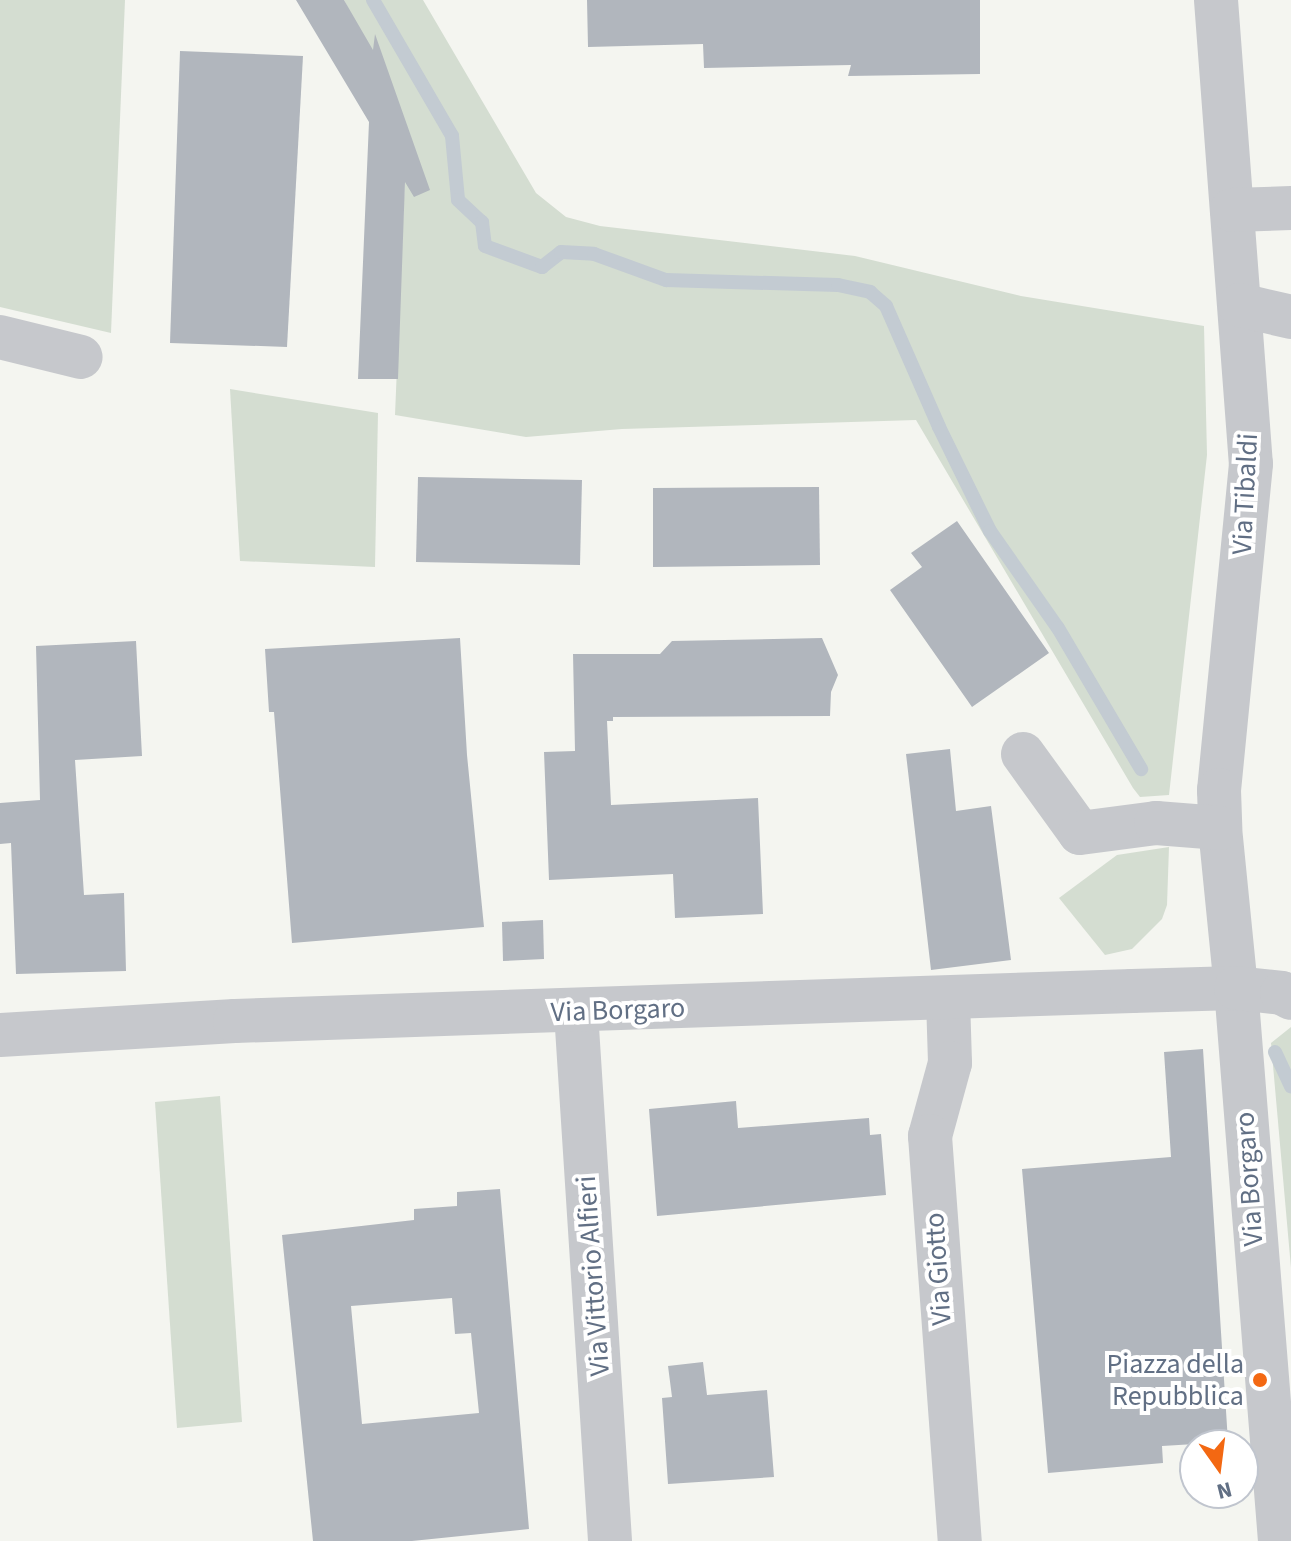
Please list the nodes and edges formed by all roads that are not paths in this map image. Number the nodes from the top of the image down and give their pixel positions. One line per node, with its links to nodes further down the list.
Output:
1 (1216, 0): 3 (street, Via Tibaldi)
2 (1291, 208): 3 (street)
3 (1232, 210): 4 (street, Via Tibaldi)
4 (1240, 305): 5 (street); 9 (street, Via Tibaldi)
5 (1291, 317)
6 (0, 337): 7 (street)
7 (81, 357)
8 (1023, 754): 9 (street)
9 (1220, 828): 10 (street, Via Tibaldi)
10 (1236, 988): 11 (street, Via Borgaro); 12 (street, Via Borgaro); 15 (street, Via Borgaro)
11 (1291, 998)
12 (948, 999): 13 (street, Via Borgaro); 17 (street, Via Giotto)
13 (576, 1012): 14 (street, Via Borgaro); 16 (street, Via Vittorio Alfieri)
14 (0, 1035)
15 (1278, 1344): 18 (street, Via Borgaro)
16 (610, 1541)
17 (960, 1541)
18 (1280, 1541)

